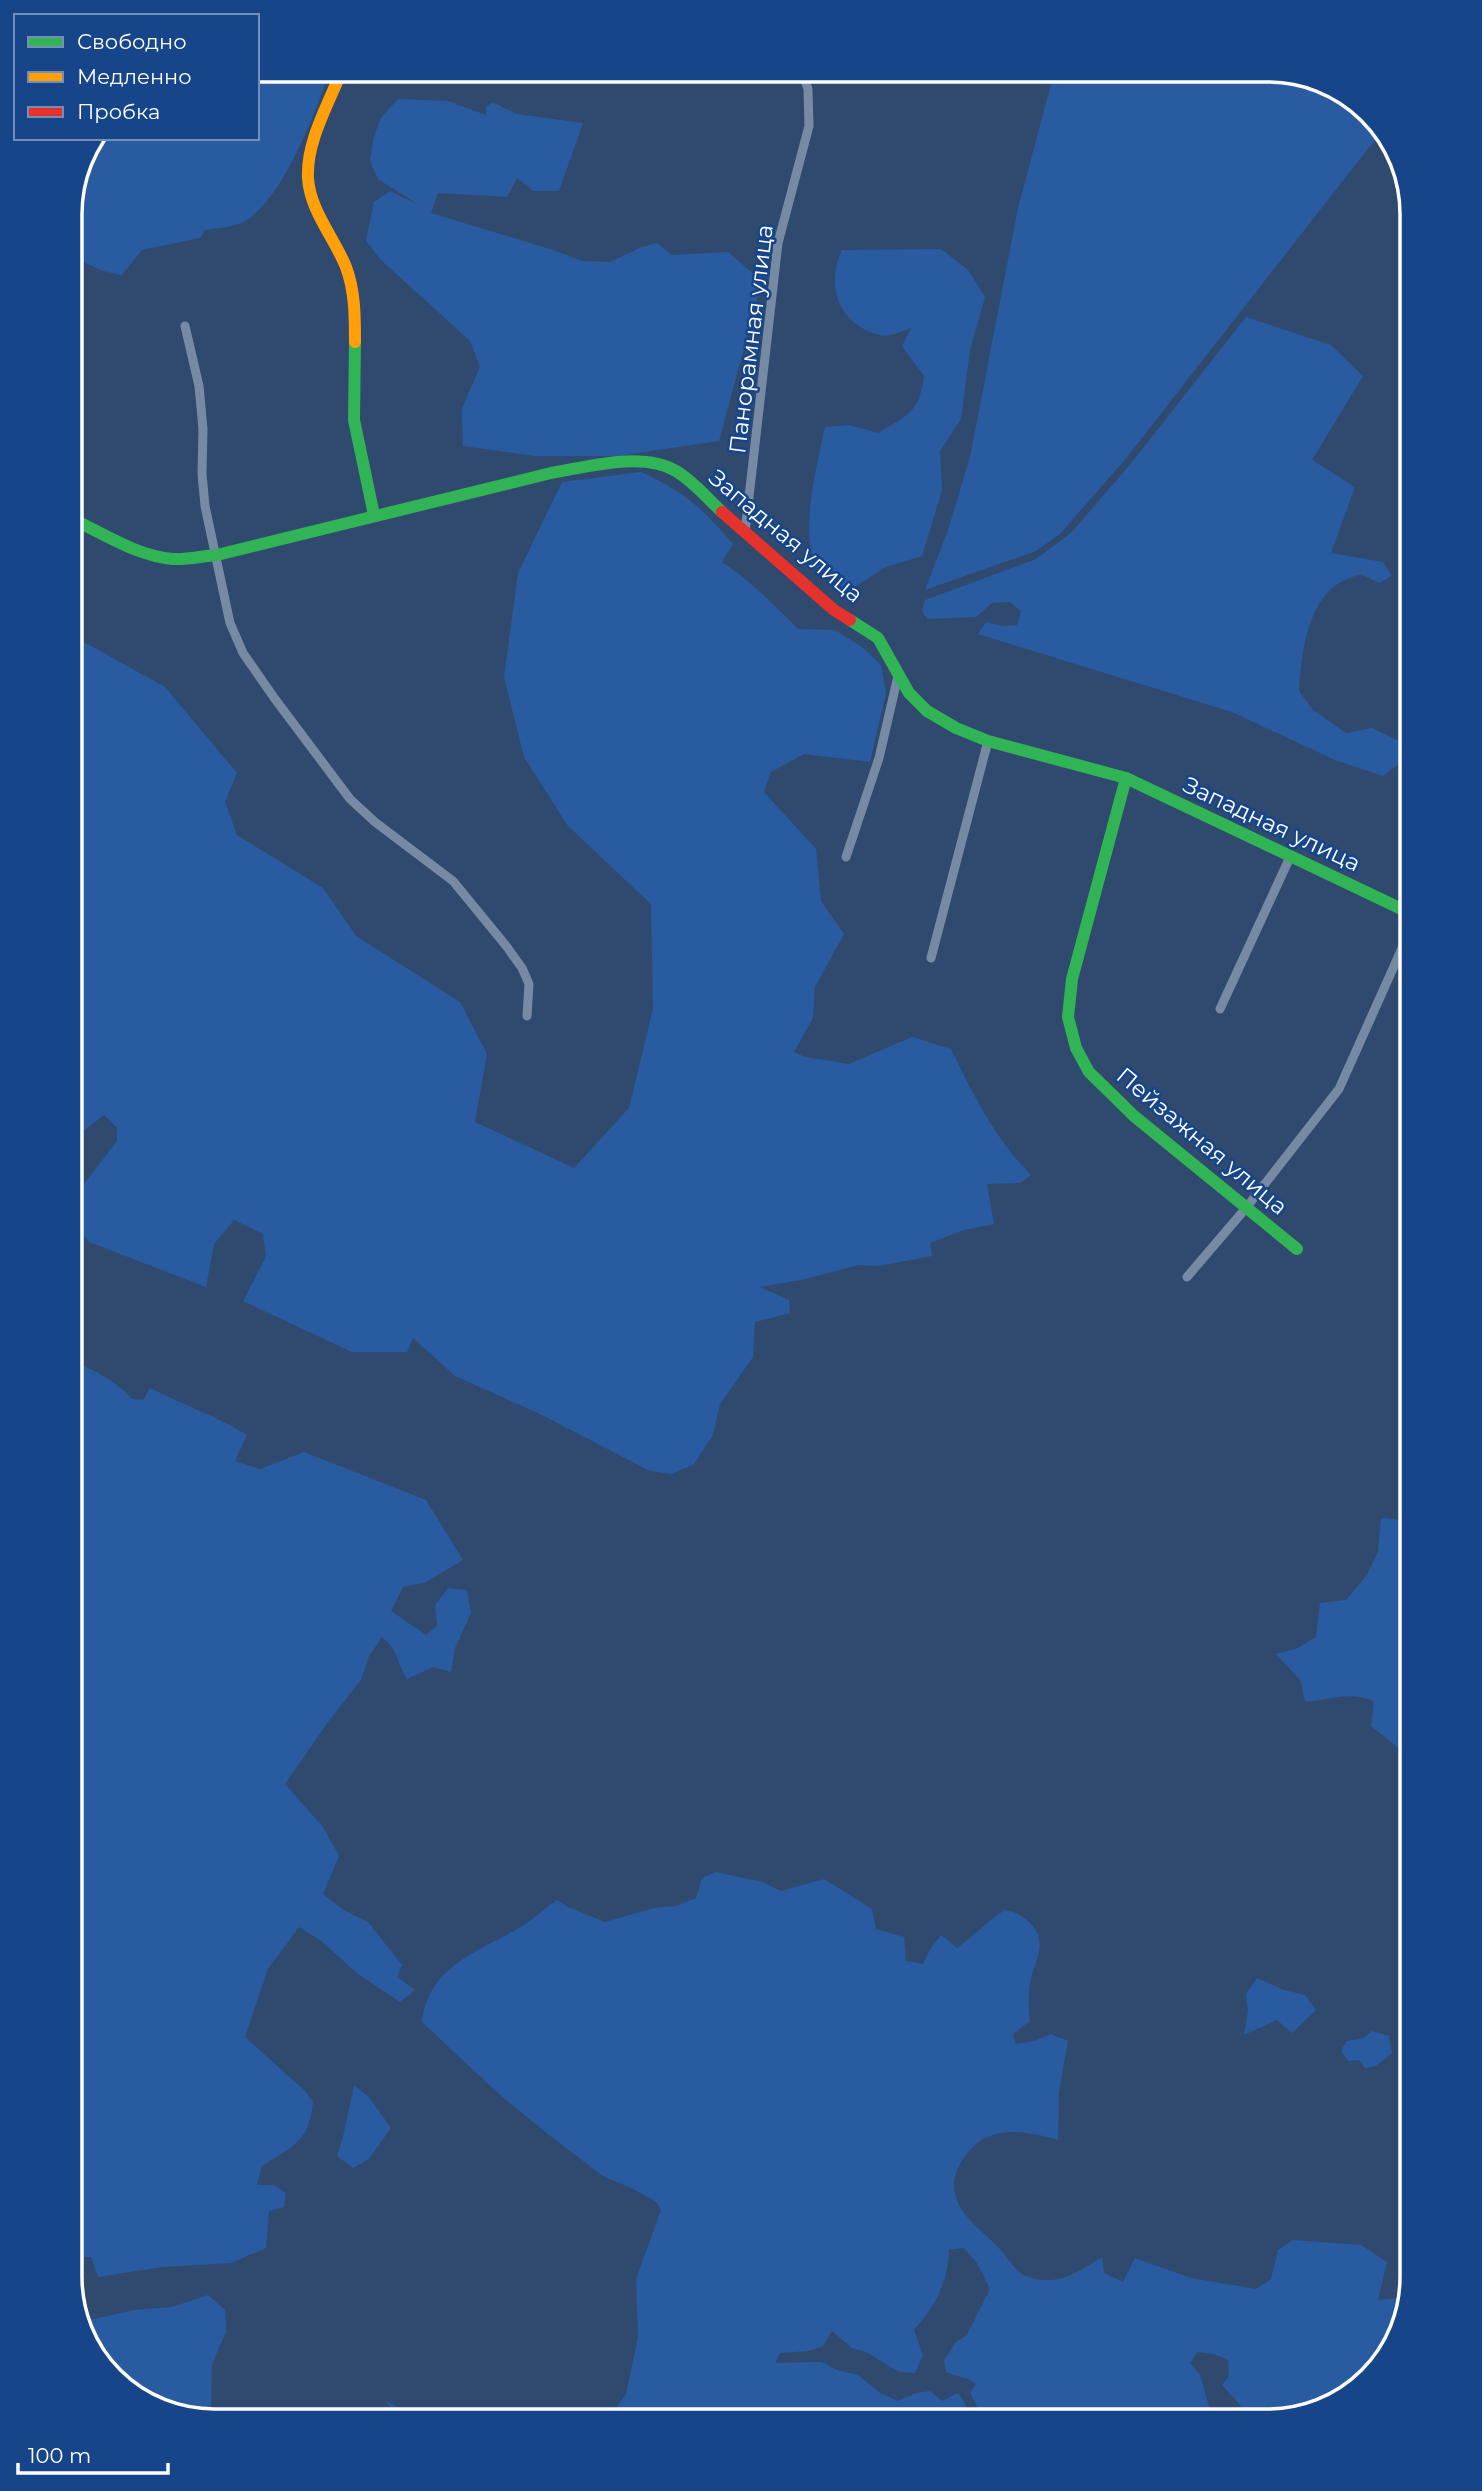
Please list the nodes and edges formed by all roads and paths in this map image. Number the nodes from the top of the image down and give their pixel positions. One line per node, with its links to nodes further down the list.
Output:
1 (337, 83): 4 (street)
2 (806, 83): 6 (street, Панорамная улица)
3 (185, 326): 7 (street)
4 (374, 515): 6 (street, Западная улица); 7 (street, Западная улица)
5 (83, 524): 7 (street, Западная улица)
6 (745, 531): 8 (street, Западная улица)
7 (217, 555): 17 (street)
8 (898, 676): 9 (street, Западная улица); 12 (street)
9 (988, 741): 10 (street, Западная улица); 15 (street)
10 (1126, 778): 11 (street, Западная улица); 18 (street, Пейзажная улица)
11 (1291, 855): 13 (street, Западная улица); 16 (street)
12 (846, 857)
13 (1400, 908)
14 (1400, 953): 18 (street)
15 (932, 958)
16 (1220, 1009)
17 (527, 1016)
18 (1246, 1208): 19 (street, Пейзажная улица); 20 (street)
19 (1297, 1249)
20 (1187, 1277)

